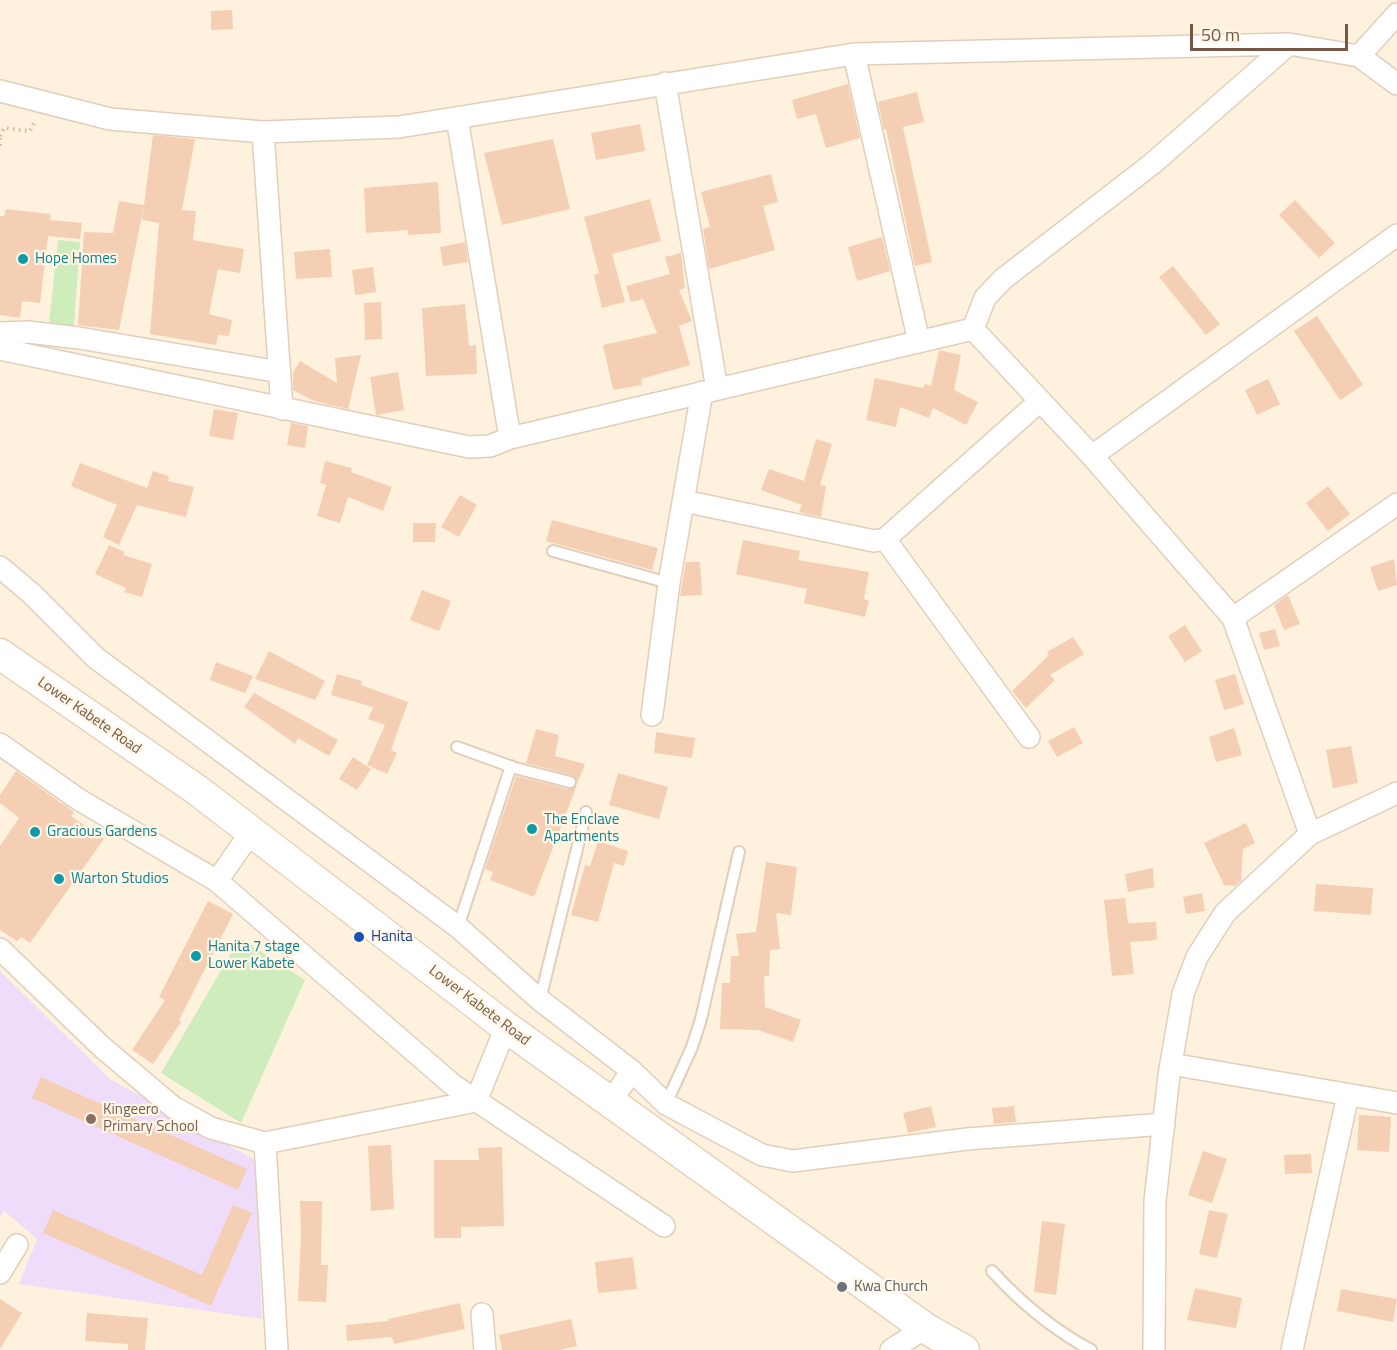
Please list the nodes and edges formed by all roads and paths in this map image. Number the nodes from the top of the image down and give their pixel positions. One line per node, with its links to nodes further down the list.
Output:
1 (1397, 14): 4 (street)
2 (1289, 44): 3 (street); 4 (street); 14 (street)
3 (854, 54): 5 (street); 16 (street)
4 (1359, 56): 6 (street)
5 (665, 82): 9 (street); 19 (street)
6 (1397, 84)
7 (0, 91): 10 (street)
8 (36, 117): 11 (path)
9 (457, 118): 10 (street); 22 (street)
10 (263, 132): 18 (street)
11 (0, 137): 12 (path)
12 (0, 150)
13 (1397, 235): 23 (street)
14 (973, 329): 16 (street); 20 (street)
15 (0, 333): 18 (street)
16 (919, 342): 19 (street)
17 (0, 349): 21 (street)
18 (280, 372): 21 (street)
19 (710, 391): 22 (street); 24 (street)
20 (1040, 401): 23 (street); 26 (street)
21 (282, 410): 22 (street)
22 (510, 438)
23 (1092, 456): 30 (street)
24 (684, 501): 26 (street); 29 (street)
25 (1397, 504): 30 (street)
26 (885, 539): 33 (street)
27 (553, 551): 29 (lane)
28 (0, 567): 44 (street)
29 (669, 583): 32 (street)
30 (1233, 618): 41 (street)
31 (0, 654): 40 (main road, Lower Kabete Road)
32 (652, 715)
33 (1029, 737)
34 (0, 744): 43 (street)
35 (457, 747): 36 (lane)
36 (511, 766): 37 (lane); 44 (lane)
37 (570, 782)
38 (1397, 793): 41 (street)
39 (586, 812): 46 (lane)
40 (251, 832): 43 (street); 47 (main road, Lower Kabete Road)
41 (1310, 834): 48 (street)
42 (739, 852): 54 (lane)
43 (217, 881): 51 (street)
44 (458, 927): 46 (street)
45 (0, 949): 56 (street)
46 (540, 1000): 49 (street)
47 (506, 1027): 51 (street); 52 (main road, Lower Kabete Road)
48 (1171, 1064): 50 (street); 55 (street)
49 (632, 1071): 52 (street); 54 (street)
50 (1348, 1095): 53 (street); 69 (street)
51 (476, 1101): 56 (street); 57 (street)
52 (610, 1102): 62 (main road, Lower Kabete Road)
53 (1397, 1103)
54 (666, 1104): 55 (street)
55 (1164, 1124): 68 (street)
56 (265, 1143): 63 (street)
57 (664, 1226)
58 (17, 1245): 60 (street)
59 (992, 1271): 67 (lane)
60 (0, 1273)
61 (482, 1314): 64 (street)
62 (917, 1339): 65 (street); 66 (main road, Lower Kabete Road)
63 (277, 1350)
64 (485, 1350)
65 (891, 1350)
66 (964, 1350)
67 (1091, 1350)
68 (1155, 1350)
69 (1292, 1350)

